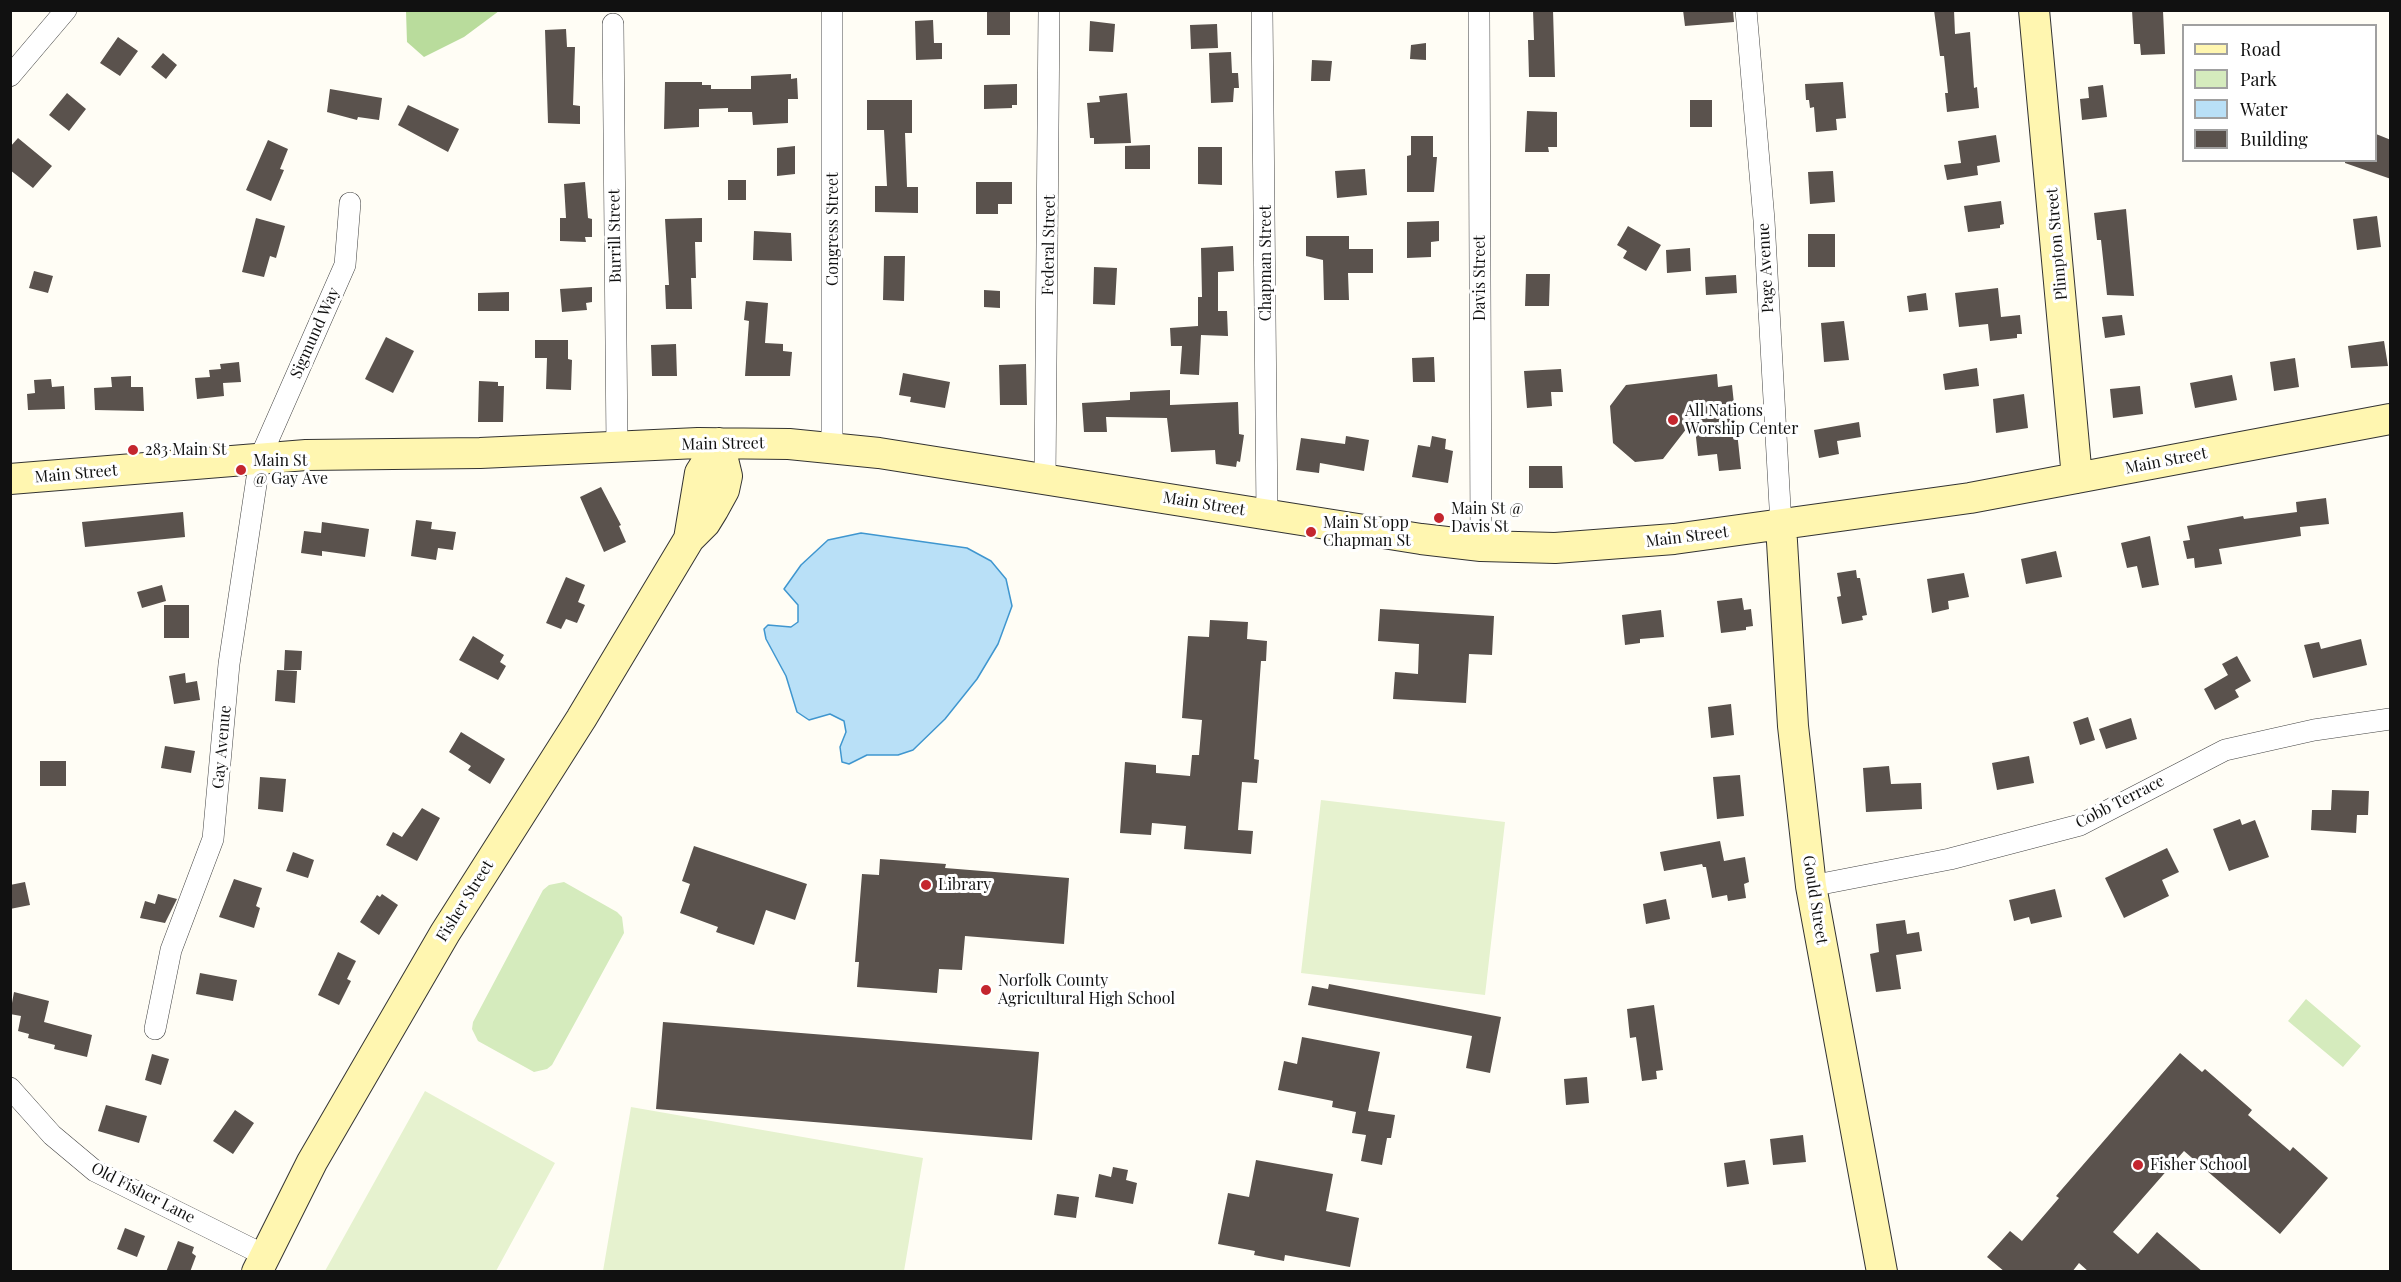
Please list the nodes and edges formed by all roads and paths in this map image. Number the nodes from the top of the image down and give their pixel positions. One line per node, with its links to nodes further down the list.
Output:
1 (66, 10): 9 (street)
2 (832, 10): 13 (street, Congress Street)
3 (1049, 10): 18 (street, Federal Street)
4 (1262, 10): 19 (street, Chapman Street)
5 (1479, 10): 21 (street, Davis Street)
6 (1746, 10): 20 (street, Page Avenue)
7 (2034, 10): 16 (main road, Plimpton Street)
8 (613, 24): 14 (street, Burrill Street)
9 (10, 76)
10 (350, 203): 15 (street, Sigmund Way)
11 (2391, 419): 16 (main road, Main Street)
12 (719, 443): 13 (main road, Main Street); 14 (main road, Main Street); 26 (main road, Fisher Street)
13 (832, 447): 18 (main road, Main Street)
14 (617, 448): 15 (main road, Main Street)
15 (260, 458): 17 (main road, Main Street); 24 (street, Gay Avenue)
16 (2077, 478): 20 (main road, Main Street)
17 (10, 479)
18 (1046, 480): 19 (main road, Main Street)
19 (1267, 515): 21 (main road, Main Street)
20 (1780, 525): 21 (main road, Main Street); 23 (main road, Gould Street)
21 (1481, 546)
22 (2391, 719): 23 (street, Cobb Terrace)
23 (1811, 886): 27 (main road, Gould Street)
24 (155, 1029)
25 (10, 1088): 26 (street, Old Fisher Lane)
26 (260, 1263)
27 (1882, 1272)

